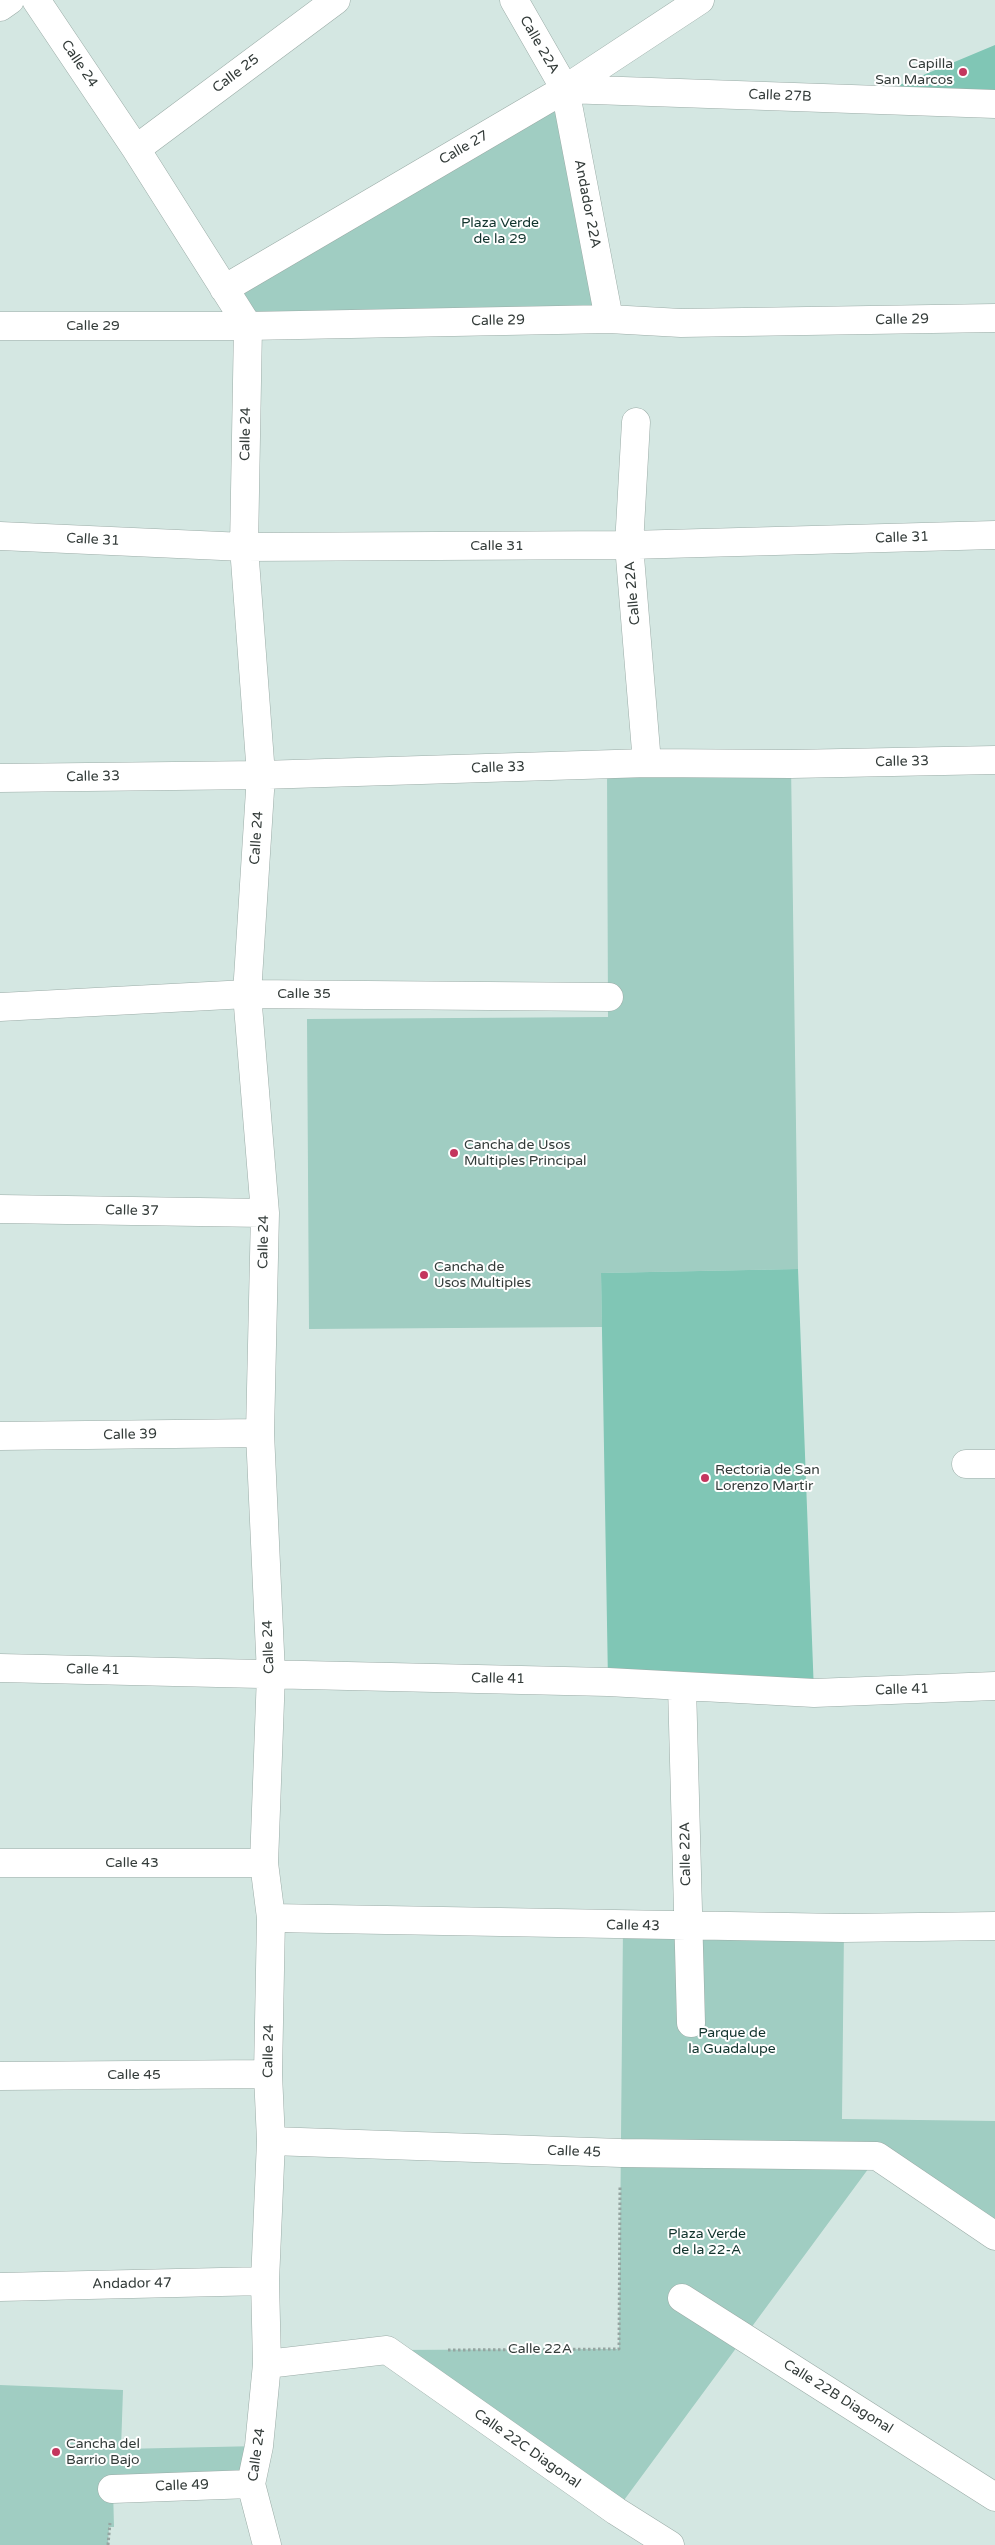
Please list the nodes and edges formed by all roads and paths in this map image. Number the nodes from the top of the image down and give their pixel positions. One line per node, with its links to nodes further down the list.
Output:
1 (10, 0): 6 (street)
2 (36, 0): 9 (street, Calle 24)
3 (336, 0): 9 (street, Calle 25)
4 (514, 0): 7 (street, Calle 22A)
5 (700, 0): 7 (street, Calle 27)
6 (0, 7)
7 (565, 89): 8 (street, Calle 27B); 10 (street, Calle 27); 12 (street, Andador 22A)
8 (995, 104)
9 (136, 149): 10 (street, Calle 24)
10 (224, 289): 14 (street, Calle 24)
11 (995, 318): 12 (street, Calle 29)
12 (610, 319): 14 (street, Calle 29)
13 (0, 326): 14 (street, Calle 29)
14 (248, 326): 19 (street, Calle 24)
15 (636, 422): 18 (street, Calle 22A)
16 (995, 535): 18 (street, Calle 31)
17 (0, 536): 19 (street, Calle 31)
18 (629, 545): 19 (street, Calle 31); 21 (street, Calle 22A)
19 (244, 547): 22 (street, Calle 24)
20 (995, 760): 21 (street, Calle 33)
21 (647, 763): 22 (street, Calle 33)
22 (261, 775): 23 (street, Calle 33); 24 (street, Calle 24)
23 (0, 778)
24 (247, 994): 25 (street, Calle 35); 26 (street, Calle 35); 28 (street, Calle 24)
25 (609, 997)
26 (0, 1007)
27 (0, 1209): 28 (street, Calle 37)
28 (265, 1213): 29 (street, Calle 24)
29 (260, 1433): 30 (street, Calle 39); 34 (street, Calle 24)
30 (0, 1436)
31 (966, 1464): 32 (street)
32 (995, 1464)
33 (0, 1668): 34 (street, Calle 41)
34 (271, 1674): 35 (street, Calle 41); 38 (street, Calle 24)
35 (682, 1686): 36 (street, Calle 41); 40 (street, Calle 22A)
36 (995, 1686)
37 (0, 1863): 38 (street, Calle 43)
38 (264, 1863): 39 (street, Calle 24)
39 (271, 1918): 40 (street, Calle 43); 43 (street, Calle 24)
40 (687, 1926): 41 (street, Calle 43); 42 (street, Calle 22A)
41 (995, 1926)
42 (690, 2022)
43 (268, 2074): 44 (street, Calle 45); 45 (street, Calle 24)
44 (0, 2076)
45 (270, 2141): 46 (street, Calle 45); 48 (street, Calle 24)
46 (621, 2153): 47 (street, Calle 45); 51 (path, Calle 22A)
47 (995, 2236)
48 (264, 2281): 49 (street, Andador 47); 52 (street, Calle 24)
49 (0, 2287)
50 (682, 2298): 55 (street, Calle 22B Diagonal)
51 (445, 2350)
52 (267, 2364): 53 (street, Calle 24); 57 (street, Calle 22C Diagonal)
53 (251, 2484): 54 (street, Calle 49); 56 (street, Calle 24)
54 (112, 2489)
55 (995, 2497)
56 (267, 2545)
57 (670, 2545)

